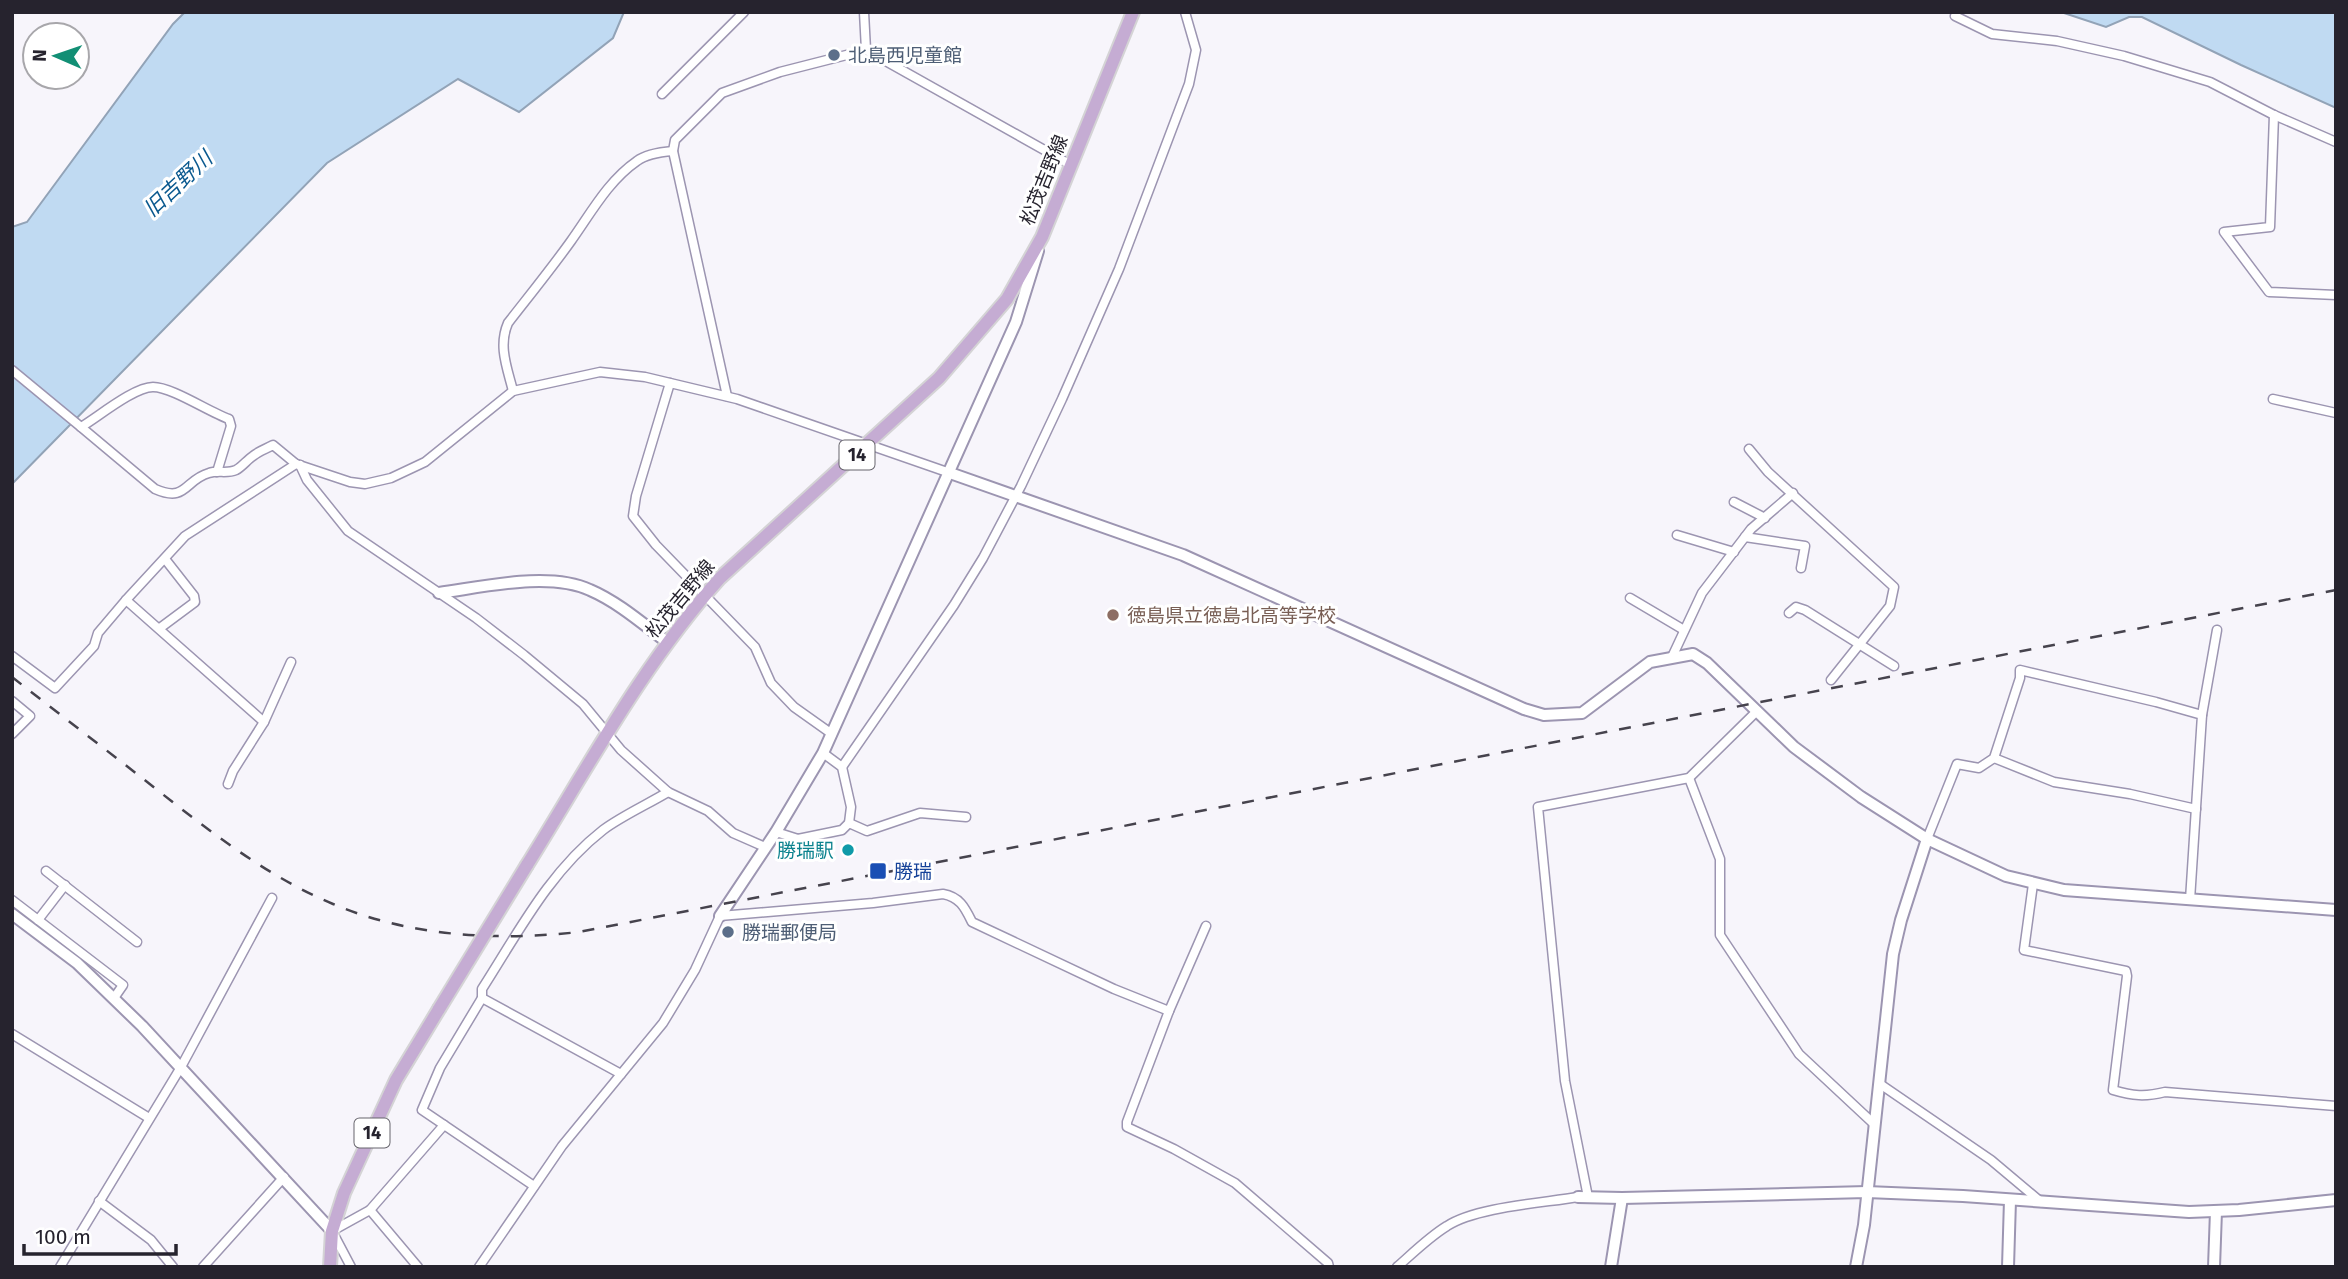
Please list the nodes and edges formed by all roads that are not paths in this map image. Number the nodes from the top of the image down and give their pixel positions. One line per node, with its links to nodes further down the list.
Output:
1 (744, 12): 7 (street)
2 (863, 12): 6 (street)
3 (1133, 12): 11 (main road, 松茂吉野線 / 14)
4 (1185, 12): 27 (street)
5 (1955, 16): 8 (street)
6 (866, 50): 10 (street); 11 (street)
7 (662, 94)
8 (2274, 115): 9 (street); 13 (street)
9 (2336, 142)
10 (673, 151): 16 (street); 17 (street)
11 (1071, 165): 12 (main road, 松茂吉野線 / 14)
12 (1042, 237): 21 (main road, 松茂吉野線 / 14); 25 (street)
13 (2336, 295)
14 (12, 370): 20 (street)
15 (670, 383): 16 (street); 17 (street); 36 (street)
16 (513, 391): 23 (street)
17 (727, 397): 21 (street)
18 (2273, 399): 19 (street)
19 (2336, 413)
20 (79, 426): 24 (street); 24 (street)
21 (869, 444): 25 (street); 36 (main road, 松茂吉野線 / 14)
22 (1749, 449): 26 (street)
23 (298, 464): 24 (street); 33 (street); 35 (street)
24 (217, 472)
25 (950, 473): 27 (street); 55 (street)
26 (1793, 493): 29 (street); 44 (street)
27 (1016, 496): 46 (street); 59 (street)
28 (1734, 502): 29 (street)
29 (1765, 517): 31 (street)
30 (1676, 535): 32 (street)
31 (1745, 537): 32 (street); 34 (street)
32 (1734, 552): 41 (street)
33 (165, 559): 38 (street); 40 (street)
34 (1801, 568)
35 (439, 593): 43 (street); 56 (street)
36 (704, 596): 43 (main road, 松茂吉野線 / 14); 55 (street)
37 (1630, 598): 41 (street)
38 (126, 600): 40 (street); 45 (street)
39 (1789, 613): 44 (street)
40 (160, 628): 53 (street)
41 (1684, 630): 46 (street)
42 (2217, 630): 52 (street)
43 (667, 642): 56 (main road, 松茂吉野線 / 14)
44 (1860, 644): 48 (street); 49 (street)
45 (12, 656)
46 (1672, 657): 51 (street)
47 (291, 662): 53 (street)
48 (1894, 666)
49 (1831, 680)
50 (12, 701): 54 (street)
51 (1756, 712): 60 (street); 67 (street)
52 (2202, 715): 58 (street); 63 (street)
53 (264, 722): 61 (street)
54 (12, 734)
55 (832, 734): 57 (street)
56 (607, 735): 62 (street); 103 (main road, 松茂吉野線 / 14, bridge)
57 (823, 753): 59 (street); 66 (street)
58 (1994, 758): 63 (street); 67 (street)
59 (842, 766): 65 (street)
60 (1689, 778): 90 (street); 95 (street)
61 (228, 784)
62 (668, 792): 68 (street); 82 (street)
63 (2196, 809): 74 (street)
64 (966, 817): 65 (street)
65 (849, 823): 66 (street)
66 (776, 832): 68 (street)
67 (1927, 839): 70 (street); 87 (street)
68 (765, 847): 77 (street)
69 (46, 871): 71 (street)
70 (2033, 884): 74 (street); 88 (street)
71 (65, 886): 78 (street); 80 (street)
72 (272, 898): 85 (street)
73 (12, 900): 78 (street)
74 (2190, 900): 75 (street)
75 (2336, 911)
76 (12, 914): 81 (street)
77 (720, 916): 83 (street); 86 (street)
78 (38, 920): 81 (street)
79 (1206, 926): 83 (street)
80 (137, 942)
81 (114, 998): 85 (street)
82 (482, 998): 86 (street); 91 (street)
83 (1169, 1011): 111 (street)
84 (12, 1034): 89 (street)
85 (181, 1066): 89 (street); 92 (street)
86 (621, 1074): 93 (street)
87 (1880, 1084): 90 (street); 100 (street)
88 (2336, 1106)
89 (149, 1118): 99 (street)
90 (1874, 1124): 94 (street)
91 (444, 1125): 93 (street); 101 (street)
92 (284, 1177): 103 (street); 106 (street)
93 (534, 1186): 110 (street)
94 (1867, 1192): 96 (street); 97 (street); 114 (street)
95 (1583, 1197): 96 (street); 112 (street)
96 (1622, 1198): 113 (street)
97 (2010, 1200): 100 (street); 115 (street)
98 (2336, 1200): 102 (street)
99 (99, 1201): 104 (street); 105 (street)
100 (2041, 1202): 102 (street)
101 (370, 1210): 103 (street); 109 (street)
102 (2216, 1211): 116 (street)
103 (332, 1231): 107 (main road, 松茂吉野線 / 14); 108 (street)
104 (60, 1267)
105 (173, 1267)
106 (203, 1267)
107 (330, 1267)
108 (351, 1267)
109 (418, 1267)
110 (479, 1267)
111 (1329, 1267)
112 (1397, 1267)
113 (1611, 1267)
114 (1856, 1267)
115 (2008, 1267)
116 (2214, 1267)

